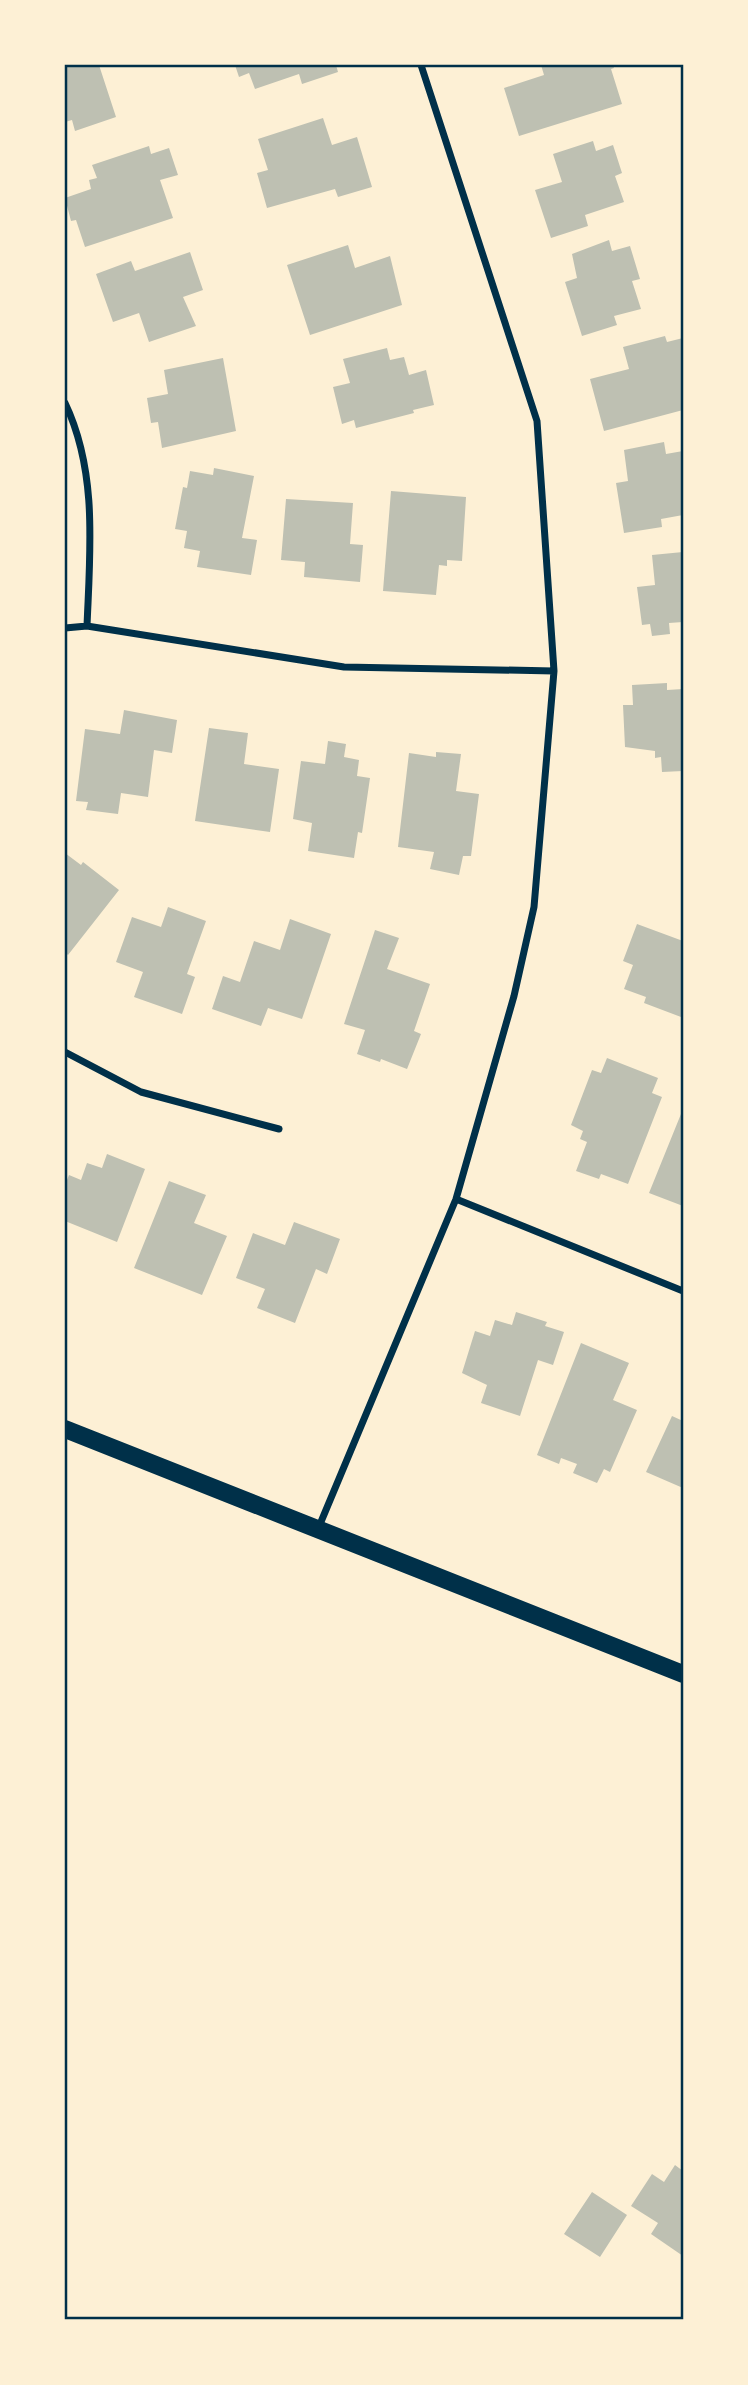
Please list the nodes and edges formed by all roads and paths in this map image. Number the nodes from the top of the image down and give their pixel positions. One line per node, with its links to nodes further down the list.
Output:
1 (421, 65): 5 (street)
2 (65, 403): 3 (street)
3 (87, 626): 4 (street); 5 (street)
4 (65, 628)
5 (554, 671): 8 (street)
6 (65, 1052): 7 (street)
7 (279, 1129)
8 (456, 1199): 9 (street); 11 (street)
9 (683, 1291)
10 (65, 1429): 11 (main road)
11 (318, 1529): 12 (main road)
12 (683, 1674)

